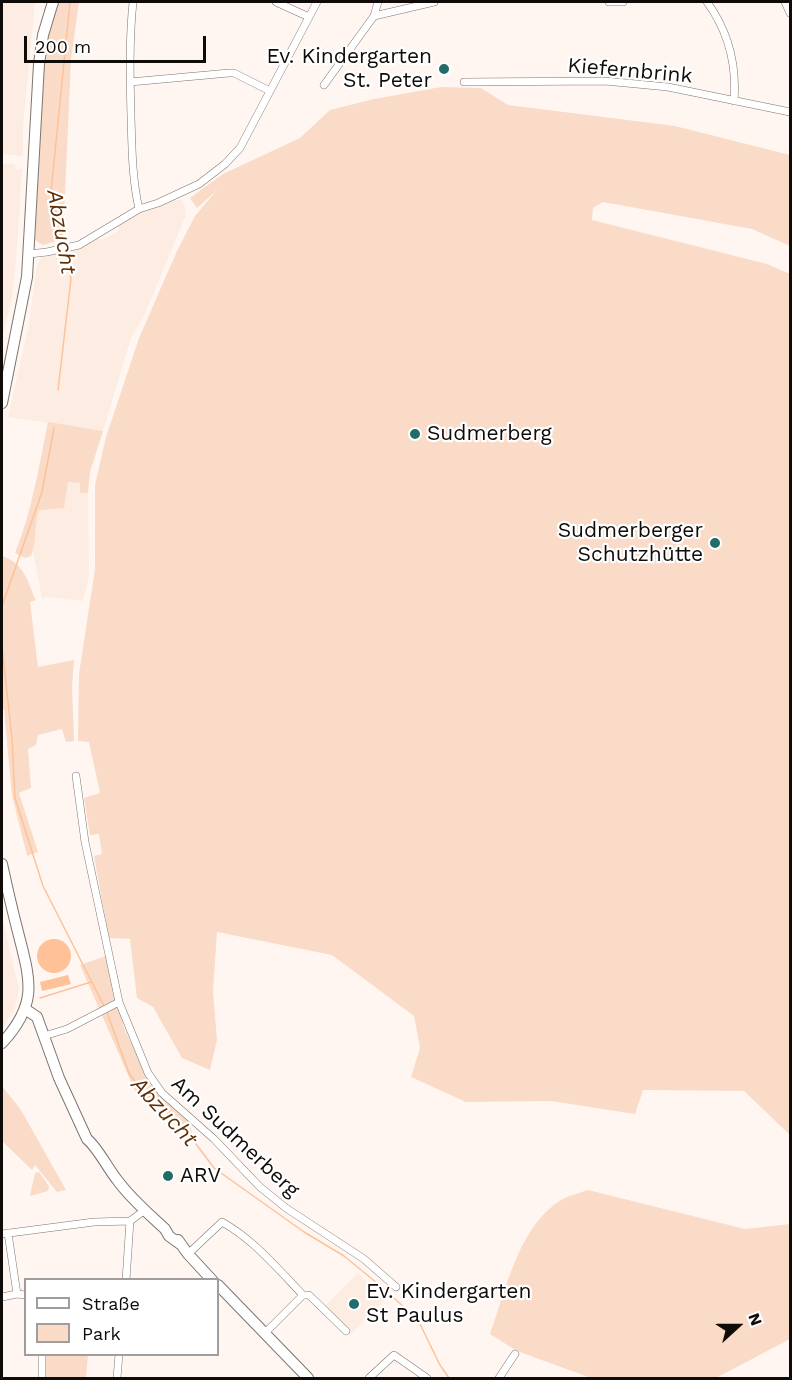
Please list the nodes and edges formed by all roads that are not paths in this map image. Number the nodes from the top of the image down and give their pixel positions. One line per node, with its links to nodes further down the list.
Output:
1 (53, 2): 21 (main road)
2 (133, 2): 14 (street)
3 (276, 2): 13 (street)
4 (317, 2): 13 (street)
5 (378, 2): 12 (street)
6 (434, 2): 12 (street)
7 (609, 2): 8 (street)
8 (623, 2)
9 (707, 2): 18 (street)
10 (785, 2): 11 (street)
11 (790, 13)
12 (374, 16): 16 (street)
13 (309, 17): 17 (street)
14 (130, 82): 17 (street); 20 (street)
15 (464, 82): 18 (street, Kiefernbrink)
16 (324, 85)
17 (270, 91): 20 (street)
18 (734, 101): 19 (street, Kiefernbrink)
19 (790, 112)
20 (139, 209): 21 (street)
21 (29, 254): 22 (main road)
22 (2, 403)
23 (76, 776): 25 (street, Am Sudmerberg)
24 (2, 864): 26 (main road)
25 (116, 1004): 27 (street); 36 (street, Am Sudmerberg)
26 (25, 1009): 27 (main road); 28 (main road)
27 (44, 1036): 29 (main road)
28 (2, 1043)
29 (145, 1210): 30 (street); 32 (main road)
30 (130, 1221): 31 (street); 33 (street)
31 (5, 1233): 37 (street)
32 (188, 1254): 34 (main road); 38 (street)
33 (126, 1278)
34 (210, 1278)
35 (219, 1286): 41 (main road)
36 (396, 1287)
37 (21, 1295): 39 (street)
38 (303, 1295): 40 (street); 41 (street)
39 (2, 1297)
40 (346, 1331)
41 (264, 1334): 47 (main road)
42 (515, 1354): 50 (street)
43 (42, 1356): 45 (street)
44 (119, 1356): 46 (street)
45 (42, 1378)
46 (117, 1378)
47 (308, 1378)
48 (369, 1378): 49 (street)
49 (427, 1378)
50 (499, 1378)

